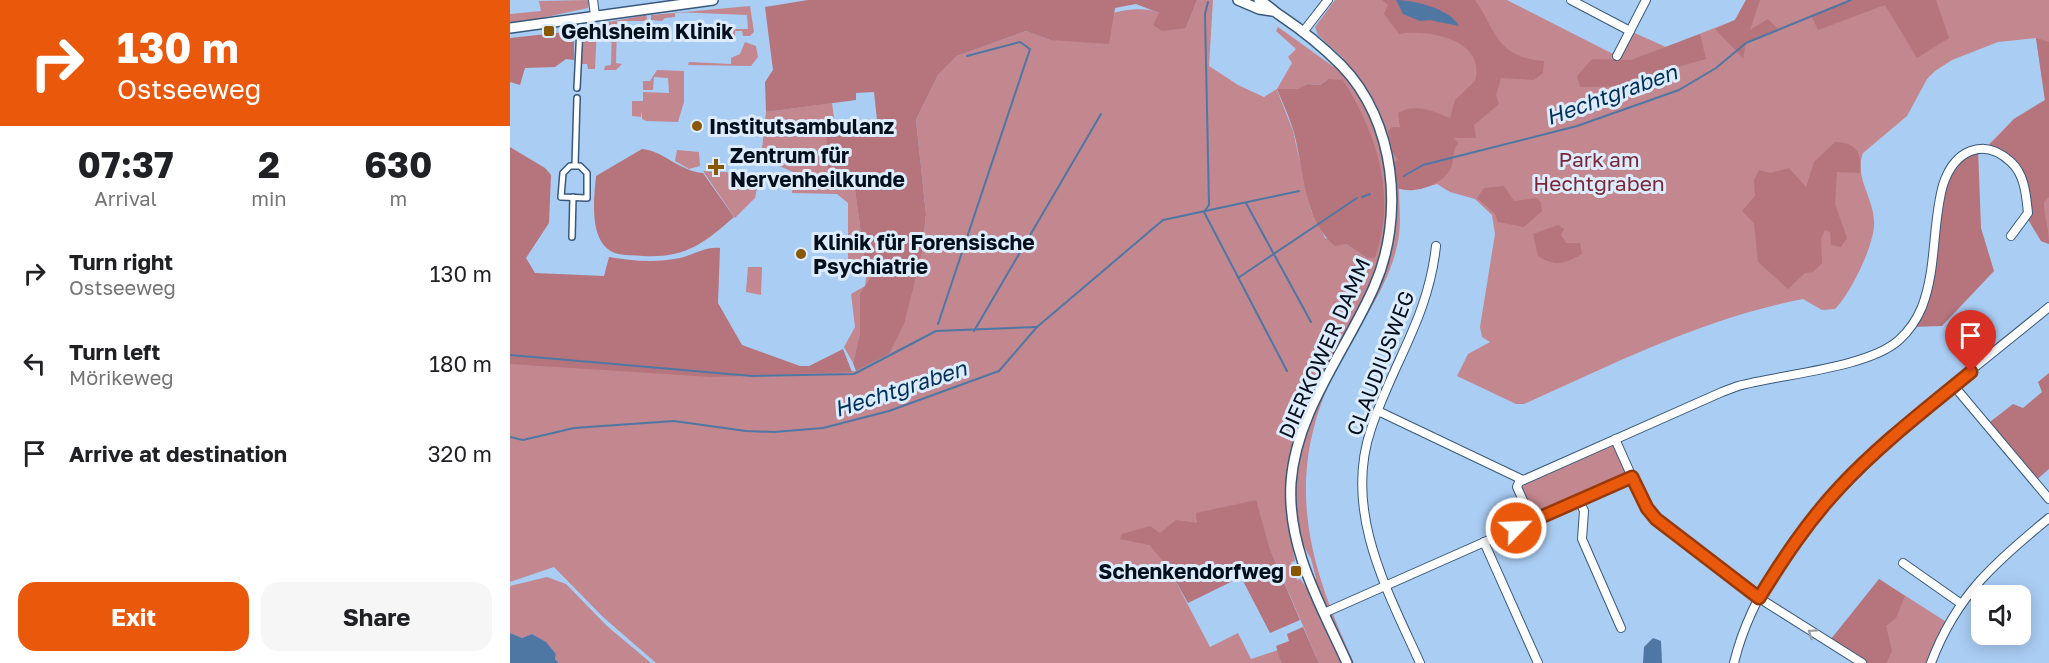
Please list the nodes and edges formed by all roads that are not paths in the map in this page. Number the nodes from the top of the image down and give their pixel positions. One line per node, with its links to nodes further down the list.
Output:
1 (593, 0): 9 (street)
2 (713, 0): 9 (street)
3 (1238, 0): 8 (street, DIERKOWER DAMM)
4 (1259, 0): 8 (street, DIERKOWER DAMM)
5 (1328, 0): 13 (street)
6 (1571, 0): 12 (street)
7 (1646, 0): 12 (street)
8 (1272, 11): 13 (street, DIERKOWER DAMM)
9 (595, 15): 11 (street)
10 (579, 27): 15 (street)
11 (510, 28)
12 (1630, 31): 14 (street)
13 (1303, 32): 37 (street, DIERKOWER DAMM)
14 (1617, 56)
15 (577, 88)
16 (577, 98): 17 (street)
17 (575, 165): 18 (street); 18 (street)
18 (573, 197): 20 (street)
19 (2011, 236): 25 (street)
20 (572, 237)
21 (1436, 246): 24 (street, CLAUDIUSWEG)
22 (2049, 307): 23 (street)
23 (1954, 386): 28 (street); 35 (street)
24 (1378, 411): 27 (street); 34 (street, CLAUDIUSWEG)
25 (1615, 439): 26 (street); 27 (street)
26 (1632, 477): 29 (street); 35 (street)
27 (1523, 480): 31 (street)
28 (2049, 499)
29 (1579, 500): 31 (street); 38 (street)
30 (2049, 518): 36 (street)
31 (1532, 521): 32 (street)
32 (1485, 542): 34 (street); 41 (street)
33 (1903, 562): 36 (street)
34 (1386, 586): 37 (street); 40 (street, CLAUDIUSWEG)
35 (1759, 598): 42 (street); 43 (street, one-way to 35)
36 (1960, 603): 44 (street)
37 (1324, 613): 39 (street, DIERKOWER DAMM)
38 (1621, 628)
39 (1347, 663)
40 (1420, 663)
41 (1538, 663)
42 (1734, 663)
43 (1862, 663)
44 (1931, 663)

